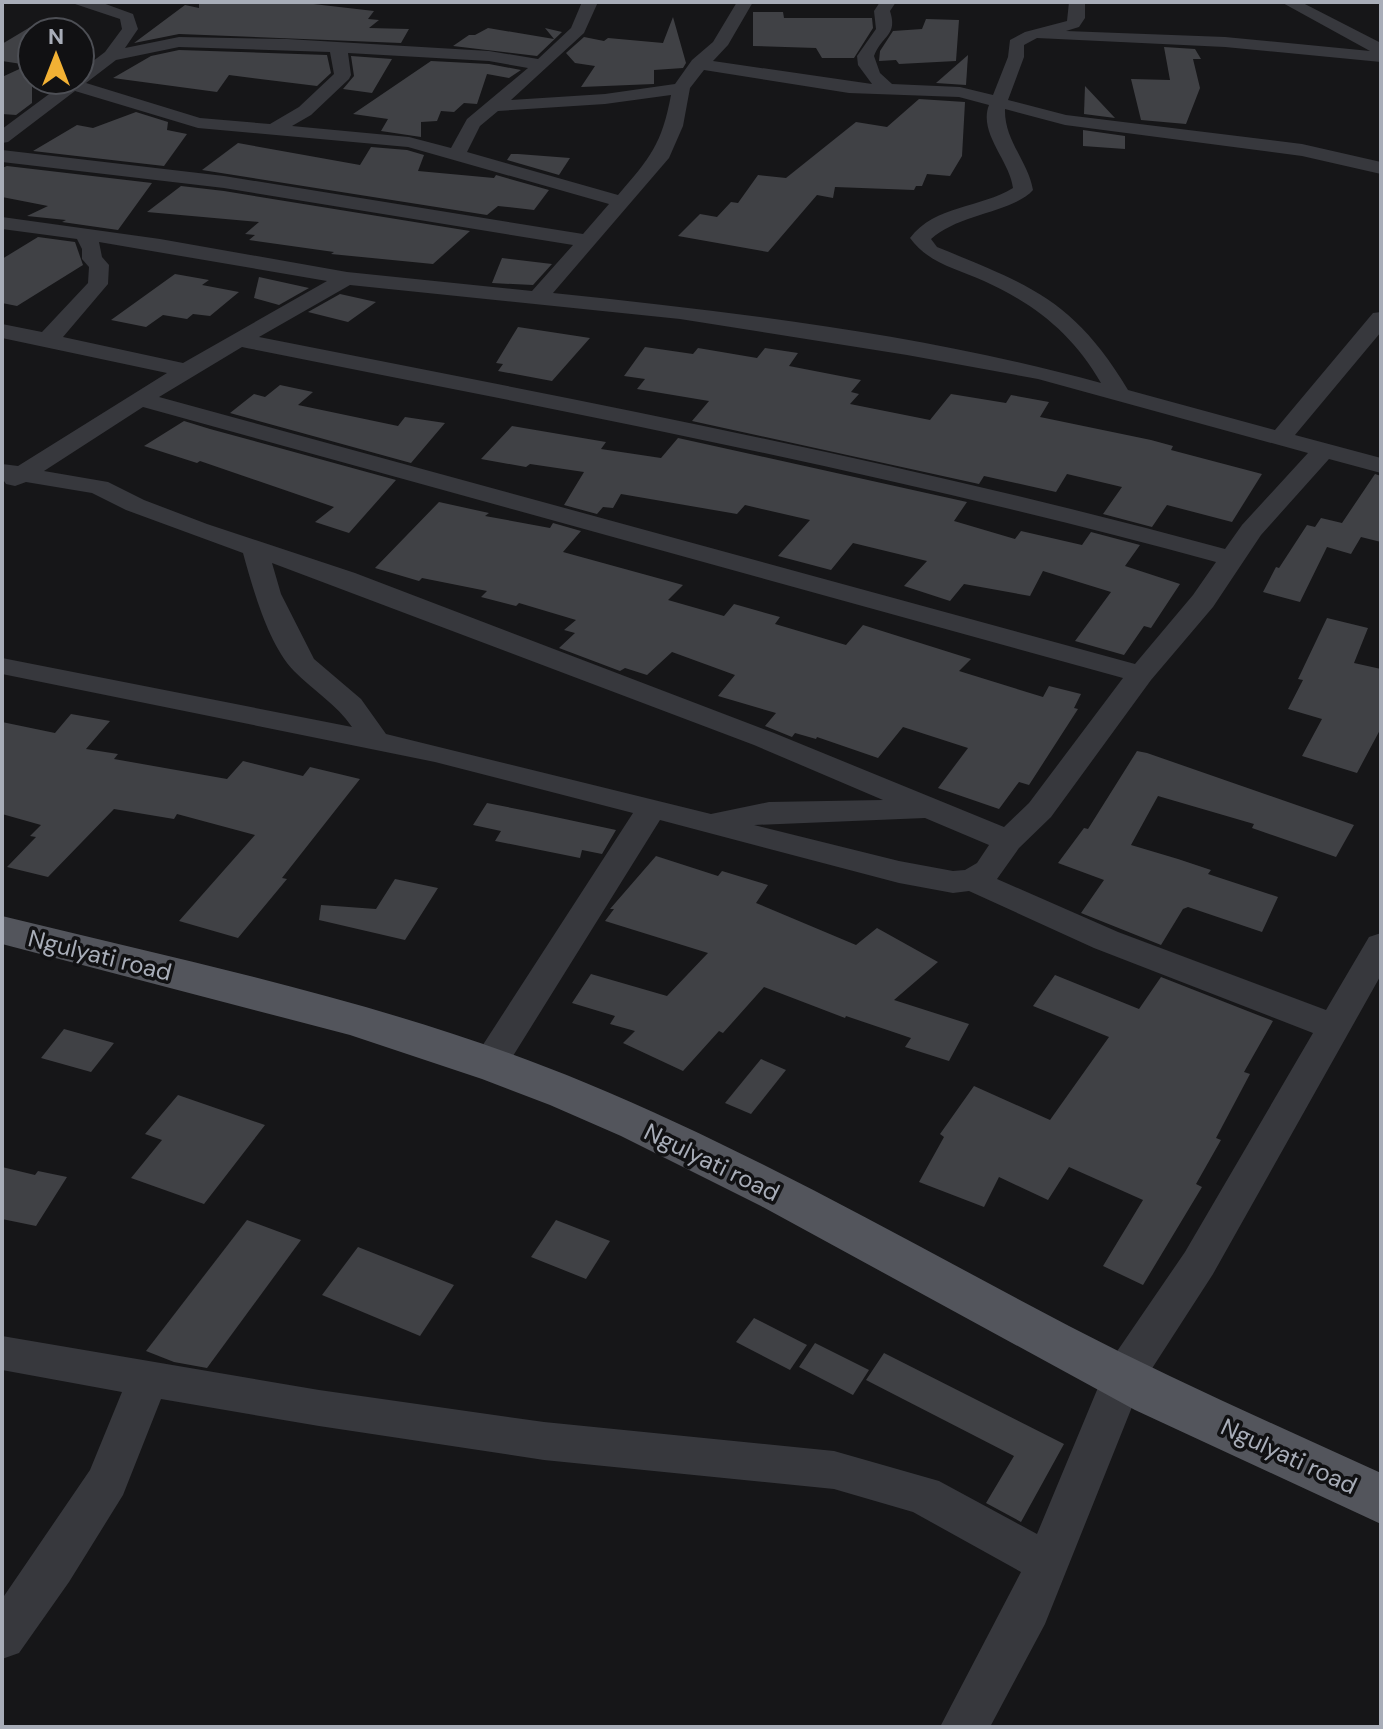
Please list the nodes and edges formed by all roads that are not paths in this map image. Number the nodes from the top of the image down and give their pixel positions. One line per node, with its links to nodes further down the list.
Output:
1 (77, 2): 10 (street)
2 (590, 2): 13 (street)
3 (745, 2): 12 (street)
4 (888, 2): 16 (street)
5 (1077, 2): 7 (street)
6 (1289, 2): 9 (street)
7 (1031, 35): 11 (street); 19 (street)
8 (336, 47): 10 (street); 13 (street); 21 (street)
9 (1381, 50)
10 (111, 56): 14 (street)
11 (1381, 57)
12 (698, 64): 15 (street); 16 (street)
13 (542, 65): 20 (street)
14 (96, 68)
15 (681, 88): 20 (street); 26 (street)
16 (887, 89): 19 (street)
17 (96, 92): 21 (street)
18 (59, 96): 22 (street)
19 (998, 100): 25 (street); 37 (street)
20 (491, 106): 24 (street)
21 (271, 131): 24 (street)
22 (2, 138)
23 (2, 156): 29 (street)
24 (455, 157): 26 (street)
25 (1381, 168)
26 (622, 202): 29 (street)
27 (2, 223): 28 (street)
28 (84, 234): 30 (street); 35 (street)
29 (587, 241): 31 (street)
30 (347, 278): 31 (street); 34 (street)
31 (537, 299): 37 (street)
32 (1381, 318): 39 (street)
33 (2, 331): 35 (street)
34 (236, 339): 36 (street); 44 (street)
35 (51, 343): 36 (street)
36 (186, 371): 38 (street)
37 (1119, 394): 39 (street)
38 (142, 400): 42 (street); 46 (street)
39 (1281, 437): 40 (street)
40 (1323, 451): 41 (street); 44 (street)
41 (1381, 466)
42 (9, 477): 43 (street)
43 (255, 548): 47 (street); 49 (street)
44 (1229, 558): 46 (street)
45 (2, 666): 47 (street)
46 (1141, 674): 51 (street)
47 (376, 741): 48 (street)
48 (652, 808): 50 (street); 56 (street)
49 (937, 808): 50 (street); 51 (street)
50 (711, 823): 52 (street)
51 (1008, 841): 52 (street)
52 (973, 880): 55 (street)
53 (2, 930): 56 (main road, Ngulyati road)
54 (1381, 945): 55 (street)
55 (1334, 1027): 59 (street)
56 (490, 1063): 59 (main road, Ngulyati road)
57 (2, 1353): 58 (street)
58 (148, 1379): 61 (street); 62 (street)
59 (1122, 1379): 60 (main road, Ngulyati road); 61 (street)
60 (1381, 1499)
61 (1048, 1563): 63 (street)
62 (2, 1637)
63 (964, 1727)

